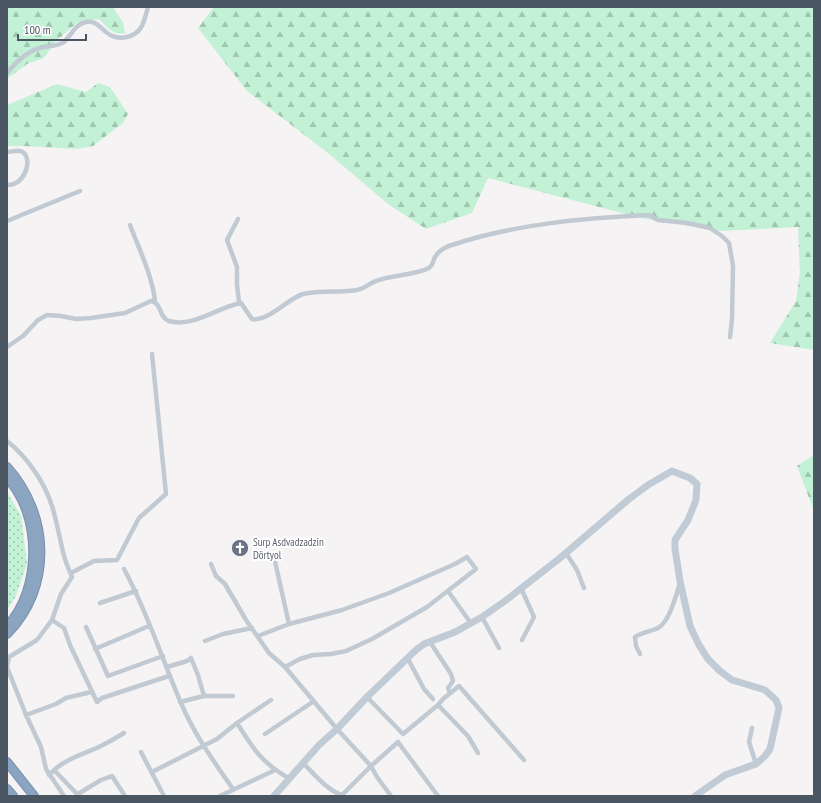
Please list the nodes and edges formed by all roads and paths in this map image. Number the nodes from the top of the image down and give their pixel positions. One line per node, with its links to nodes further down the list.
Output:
1 (148, 7): 2 (street)
2 (7, 73)
3 (7, 152): 4 (street)
4 (7, 185)
5 (80, 191): 7 (street)
6 (238, 219): 10 (street)
7 (7, 222)
8 (130, 225): 9 (street)
9 (155, 301): 10 (street); 12 (street)
10 (241, 303): 11 (street)
11 (730, 337)
12 (7, 347)
13 (152, 354): 21 (street)
14 (7, 441): 21 (street)
15 (7, 468): 36 (highway)
16 (7, 478): 32 (highway)
17 (566, 553): 22 (street); 23 (street); 24 (street)
18 (274, 557): 31 (street)
19 (211, 564): 35 (street)
20 (124, 569): 25 (street)
21 (71, 573): 29 (street)
22 (680, 581): 43 (street); 71 (street)
23 (521, 588): 28 (street); 38 (street)
24 (584, 588)
25 (136, 591): 27 (street); 33 (street)
26 (448, 591): 30 (street); 31 (street); 47 (street)
27 (100, 603)
28 (482, 617): 30 (street); 41 (street)
29 (52, 620): 49 (street); 59 (street)
30 (470, 622): 40 (street)
31 (289, 624): 37 (street)
32 (7, 626)
33 (149, 626): 42 (street); 44 (street)
34 (86, 627): 42 (street)
35 (252, 628): 37 (street); 39 (street)
36 (7, 634)
37 (258, 636): 47 (street)
38 (522, 640)
39 (205, 641)
40 (430, 642): 45 (street); 50 (street)
41 (499, 648)
42 (95, 649): 44 (street)
43 (640, 654)
44 (163, 656): 46 (street)
45 (408, 659): 53 (street); 54 (street)
46 (167, 667): 48 (street); 51 (street)
47 (285, 667): 56 (street)
48 (170, 676): 49 (street); 57 (street)
49 (91, 692): 59 (street)
50 (450, 693): 58 (street); 68 (street)
51 (204, 696): 52 (street); 57 (street)
52 (233, 696)
53 (367, 697): 58 (street); 62 (street)
54 (433, 699)
55 (271, 700): 60 (street)
56 (314, 701): 62 (street); 64 (street)
57 (180, 702): 65 (street)
58 (438, 705): 67 (street)
59 (26, 715): 76 (street)
60 (237, 723): 65 (street); 74 (street)
61 (752, 728): 71 (street)
62 (337, 729): 70 (street); 72 (street)
63 (124, 733): 73 (street)
64 (266, 734)
65 (205, 746): 75 (street); 79 (street)
66 (141, 752): 75 (street)
67 (478, 753)
68 (524, 760)
69 (7, 762): 82 (highway)
70 (303, 762): 77 (street); 88 (street)
71 (756, 764): 91 (street)
72 (371, 766): 88 (street); 89 (street); 90 (street)
73 (54, 770): 76 (street); 80 (street)
74 (275, 770): 77 (street); 79 (street)
75 (152, 772): 85 (street)
76 (49, 775): 83 (street)
77 (290, 778): 87 (street)
78 (7, 789): 81 (highway)
79 (233, 789): 86 (street)
80 (79, 795): 84 (street)
81 (13, 796)
82 (34, 796)
83 (64, 796)
84 (125, 796)
85 (164, 796)
86 (220, 796)
87 (274, 796)
88 (343, 796)
89 (390, 796)
90 (438, 796)
91 (694, 796)

